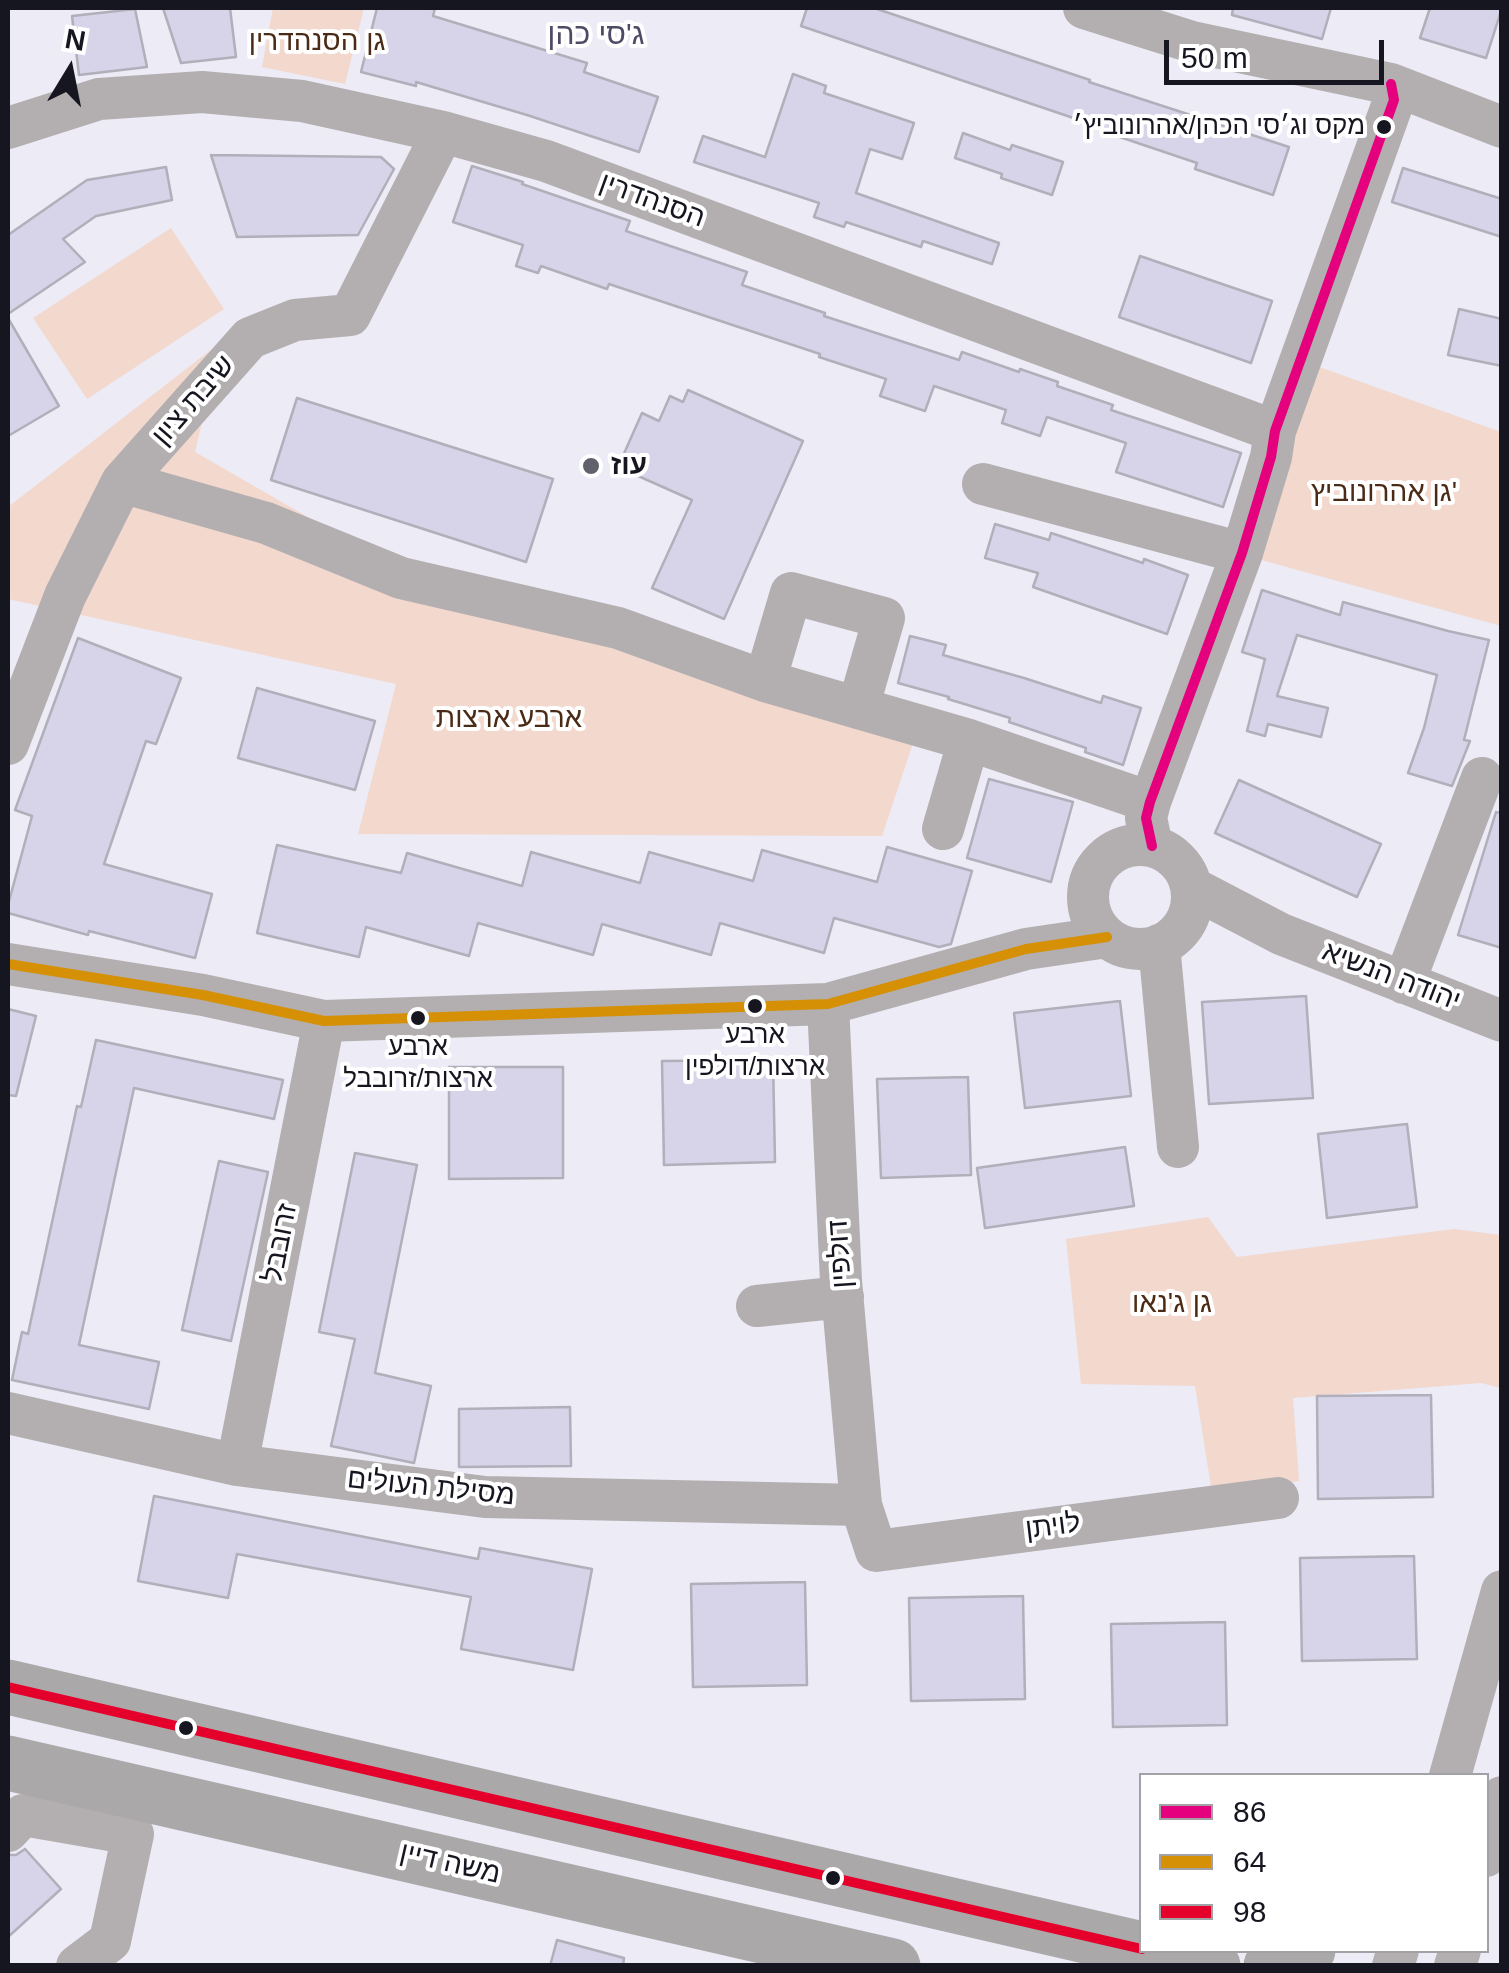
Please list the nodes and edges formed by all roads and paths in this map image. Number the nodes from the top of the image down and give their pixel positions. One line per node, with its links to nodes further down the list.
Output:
1 (1084, 8): 2 (street)
2 (1392, 92): 3 (street); 6 (street)
3 (1496, 124)
4 (8, 128): 5 (street, הסנהדרין)
5 (443, 132): 6 (street, הסנהדרין); 7 (street, שיבת ציון)
6 (1275, 431): 9 (street)
7 (122, 482): 10 (street); 13 (street, שיבת ציון)
8 (983, 484): 9 (street)
9 (1242, 553): 15 (street)
10 (765, 681): 11 (street); 11 (street)
11 (858, 708): 12 (street)
12 (969, 740): 15 (street); 16 (street)
13 (8, 744)
14 (1482, 778): 23 (street)
15 (1150, 802): 17 (street)
16 (943, 829)
17 (1152, 846): 18 (street); 19 (street)
18 (1087, 898): 20 (street); 21 (street)
19 (1178, 918): 20 (street); 23 (street, יהודה הנשיא); 27 (street)
20 (1106, 937): 21 (street)
21 (1026, 949): 24 (street)
22 (8, 964): 26 (street)
23 (1404, 983): 25 (street, יהודה הנשיא)
24 (828, 1004): 26 (street); 28 (street, דולפין)
25 (1502, 1020)
26 (324, 1021): 31 (street, זרובבל)
27 (1178, 1147)
28 (843, 1297): 29 (street); 33 (street, דולפין)
29 (757, 1306)
30 (8, 1413): 31 (street, מסילת העולים)
31 (237, 1465): 33 (street, מסילת העולים)
32 (1278, 1498): 33 (street, לויתן)
33 (861, 1505)
34 (1502, 1591): 37 (street)
35 (8, 1687): 41 (main road)
36 (8, 1763): 45 (main road, משה דיין)
37 (1451, 1773)
38 (1502, 1797): 40 (street)
39 (13, 1819): 44 (street)
40 (1489, 1845)
41 (1139, 1949)
42 (1158, 1953): 46 (main road)
43 (1301, 1953): 47 (main road)
44 (77, 1966)
45 (893, 1966)
46 (1213, 1966)
47 (1271, 1966)

